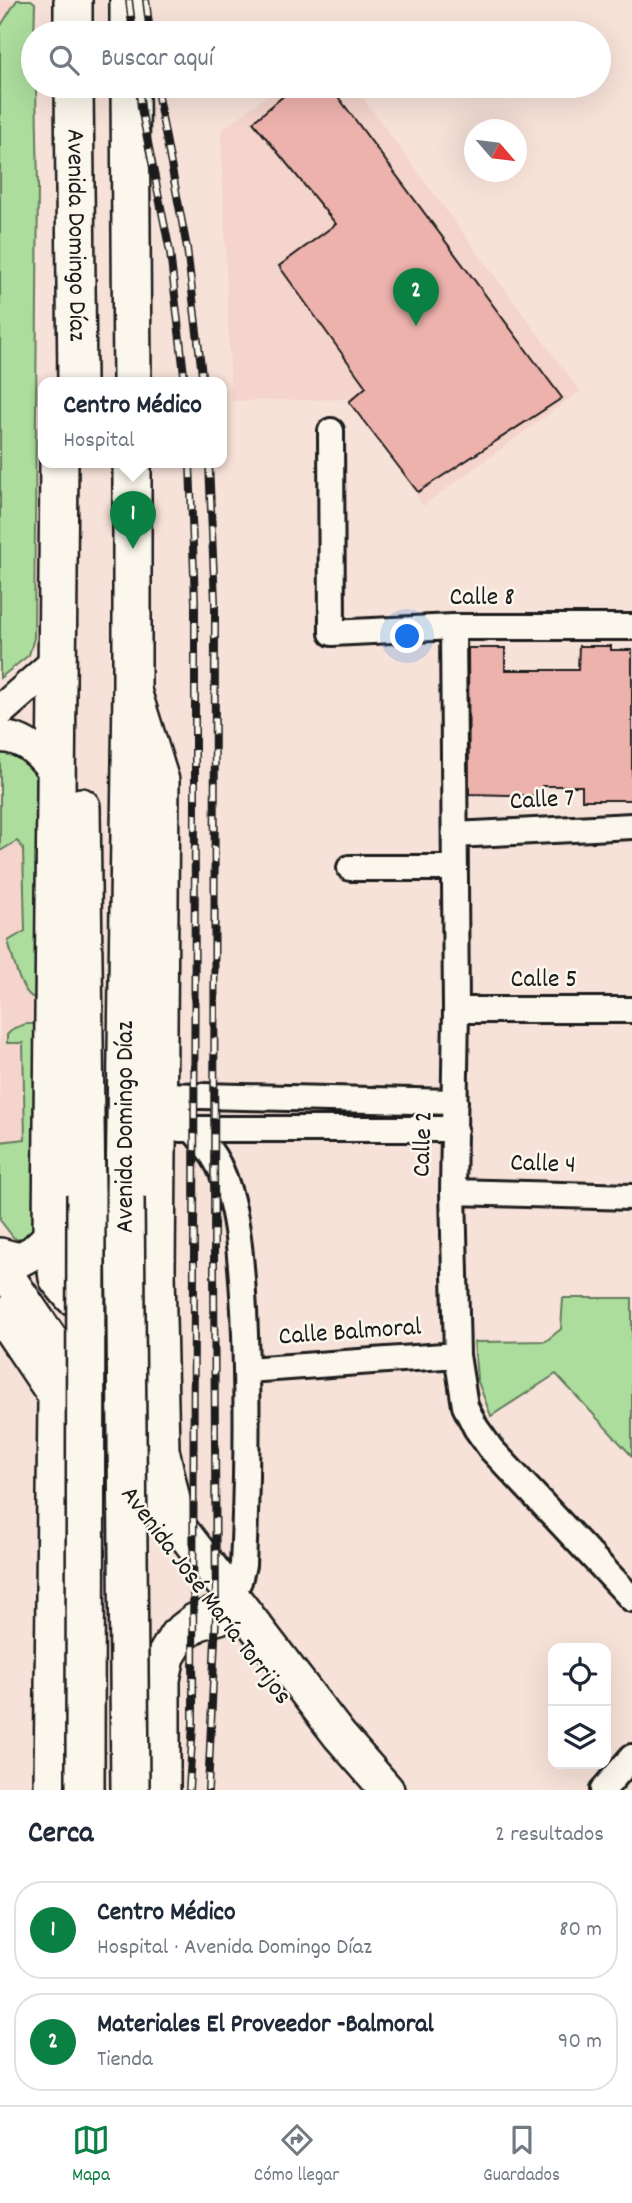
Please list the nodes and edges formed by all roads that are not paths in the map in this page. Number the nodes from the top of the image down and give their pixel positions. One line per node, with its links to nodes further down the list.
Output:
1 (73, 0): 3 (main road)
2 (129, 0): 4 (main road)
3 (73, 21)
4 (129, 21)
5 (74, 98): 7 (main road, Avenida Domingo Díaz)
6 (130, 98): 10 (main road)
7 (76, 306): 8 (main road); 9 (main road, Avenida Domingo Díaz)
8 (69, 377)
9 (77, 377)
10 (132, 377)
11 (331, 431): 15 (street, Calle 8)
12 (59, 468): 17 (main road)
13 (78, 468): 48 (main road, Avenida Domingo Díaz, bridge)
14 (132, 468): 18 (main road, Avenida Domingo Díaz)
15 (453, 627): 16 (street, Calle 8); 23 (street, Calle 2)
16 (632, 628)
17 (58, 660): 19 (street); 21 (main road)
18 (132, 691): 29 (main road); 49 (main road, Avenida Domingo Díaz, bridge)
19 (0, 711)
20 (0, 737): 21 (street)
21 (57, 776): 33 (main road)
22 (632, 826): 23 (street, Calle 7)
23 (455, 835): 25 (street, Calle 2)
24 (350, 867): 25 (street)
25 (455, 868): 26 (street, Calle 2)
26 (456, 1010): 27 (street, Calle 5); 28 (street, Calle 2)
27 (632, 1010)
28 (456, 1102): 29 (street); 30 (street, Calle 2)
29 (170, 1118): 30 (street); 36 (main road); 39 (street)
30 (455, 1129): 31 (street, Calle 2)
31 (453, 1192): 32 (street, Calle 4); 38 (street, Calle 2)
32 (632, 1197)
33 (52, 1235): 34 (main road); 36 (main road)
34 (0, 1255)
35 (0, 1265): 41 (main road, Avenida José María Torrijos)
36 (156, 1273): 41 (main road)
37 (0, 1314): 40 (main road, Avenida José María Torrijos)
38 (457, 1355): 39 (street, Calle Balmoral); 42 (street, Calle 2)
39 (247, 1370): 43 (street)
40 (57, 1399): 43 (main road, Avenida José María Torrijos); 44 (main road)
41 (176, 1524): 43 (main road, Avenida José María Torrijos)
42 (632, 1600)
43 (225, 1606): 45 (main road); 51 (main road, Avenida José María Torrijos); 52 (main road, Avenida José María Torrijos)
44 (53, 1674): 45 (main road); 47 (main road)
45 (161, 1679): 50 (main road)
46 (632, 1757): 53 (street)
47 (53, 1790)
48 (85, 1790)
49 (130, 1790)
50 (161, 1790)
51 (357, 1790)
52 (387, 1790)
53 (603, 1790)

